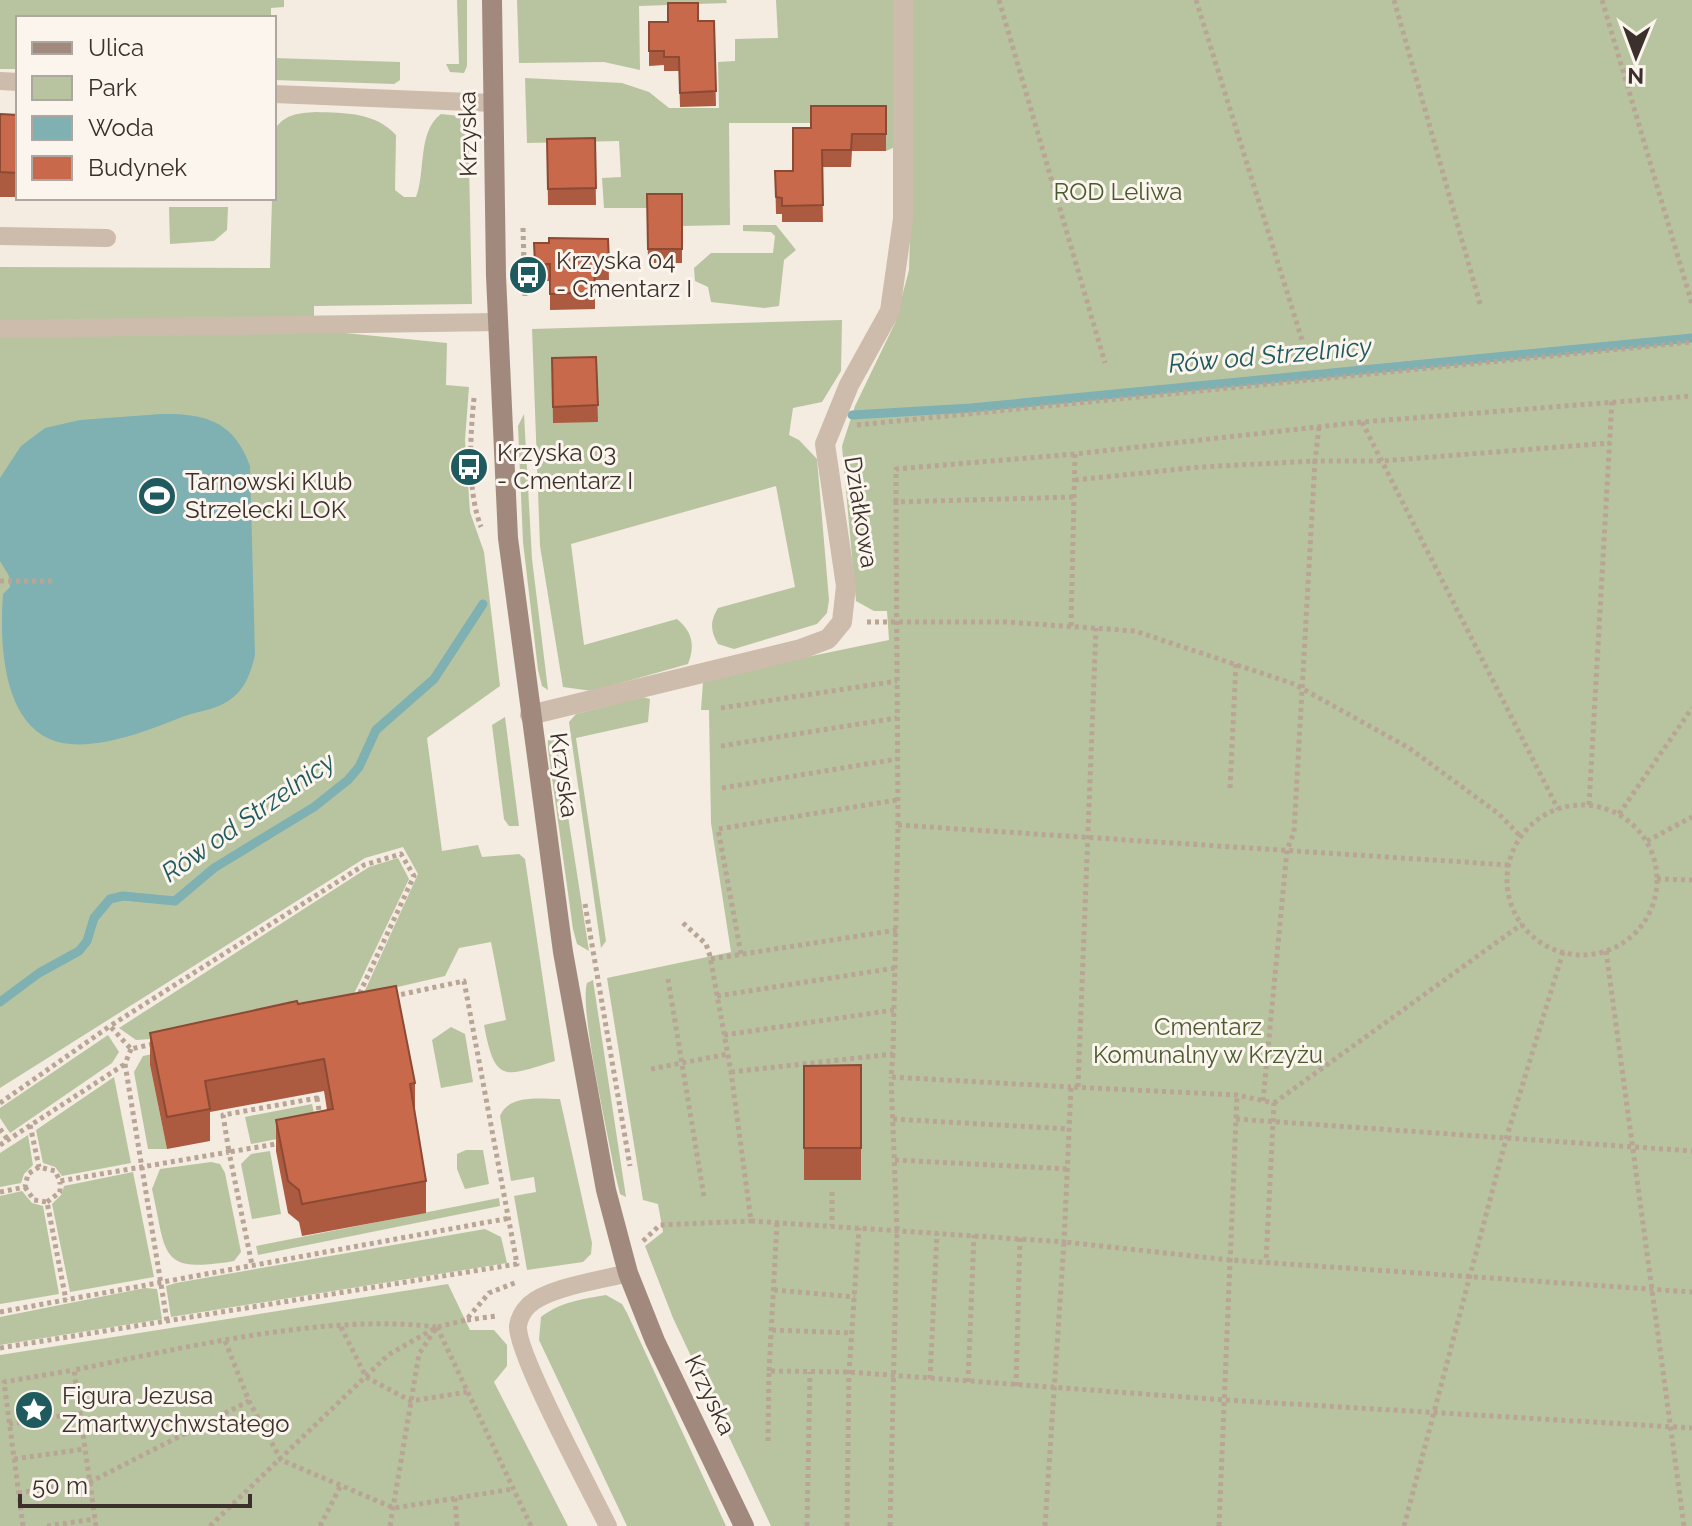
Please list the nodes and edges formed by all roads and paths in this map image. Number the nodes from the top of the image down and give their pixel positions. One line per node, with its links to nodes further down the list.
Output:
1 (492, 0): 8 (street, Krzyska)
2 (903, 0): 23 (street, Działkowa)
3 (999, 0): 19 (path)
4 (1196, 0): 17 (path)
5 (1394, 0): 12 (path)
6 (1602, 0): 13 (path)
7 (276, 94): 8 (lane)
8 (493, 103): 15 (street, Krzyska)
9 (523, 224): 14 (path)
10 (0, 236): 11 (lane)
11 (107, 238)
12 (1480, 304)
13 (1692, 304)
14 (525, 312)
15 (498, 322): 16 (lane); 43 (street, Krzyska)
16 (0, 329)
17 (1302, 340)
18 (1692, 342): 23 (path)
19 (1105, 363)
20 (1692, 396): 21 (path)
21 (1612, 400): 22 (path); 25 (path)
22 (1362, 422): 24 (path); 28 (path)
23 (831, 427): 34 (street, Działkowa)
24 (1319, 427): 26 (path); 27 (path)
25 (1610, 443): 28 (path); 50 (path)
26 (1075, 454): 29 (path); 31 (path)
27 (1315, 461): 28 (path); 29 (path); 40 (path)
28 (1381, 461): 51 (path)
29 (1075, 480): 30 (path)
30 (1074, 497): 31 (path); 36 (path)
31 (896, 502): 35 (path)
32 (0, 581): 33 (path)
33 (56, 581)
34 (842, 622): 35 (path); 43 (street)
35 (898, 622): 36 (path); 39 (path)
36 (1071, 626): 37 (path)
37 (1096, 628): 38 (path); 55 (path)
38 (1236, 664): 40 (path); 48 (path)
39 (897, 681): 41 (path); 44 (path)
40 (1301, 688): 56 (path); 58 (path)
41 (721, 708)
42 (1692, 708): 52 (path)
43 (530, 715): 129 (street, Krzyska)
44 (897, 718): 45 (path); 46 (path)
45 (721, 746)
46 (897, 759): 47 (path); 49 (path)
47 (722, 788)
48 (1230, 788)
49 (897, 800): 54 (path); 68 (path)
50 (1589, 805): 51 (path); 52 (path)
51 (1558, 809): 56 (path)
52 (1619, 814): 57 (path)
53 (1692, 817): 57 (path)
54 (898, 825): 55 (path); 65 (path)
55 (1090, 837): 58 (path); 87 (path)
56 (1521, 837): 59 (path)
57 (1647, 841): 60 (path)
58 (1287, 850): 59 (path); 89 (path)
59 (1509, 865): 64 (path)
60 (1657, 879): 61 (path); 66 (path)
61 (1692, 880)
62 (583, 891): 108 (path)
63 (683, 923): 69 (path)
64 (1522, 924): 67 (path); 91 (path)
65 (897, 930): 68 (path); 70 (path)
66 (1606, 951): 67 (path); 101 (path)
67 (1563, 952): 98 (path)
68 (741, 954): 69 (path)
69 (711, 959): 72 (path)
70 (895, 968): 72 (path); 75 (path)
71 (668, 979): 82 (path)
72 (717, 996): 77 (path)
73 (386, 997): 115 (path)
74 (370, 1000): 76 (path)
75 (894, 1010): 77 (path); 81 (path)
76 (110, 1026): 79 (path); 90 (path)
77 (724, 1035): 80 (path)
78 (161, 1043): 79 (path)
79 (131, 1049): 83 (path)
80 (728, 1054): 82 (path); 85 (path)
81 (893, 1054): 85 (path); 86 (path)
82 (682, 1063): 84 (path); 113 (path)
83 (125, 1064): 95 (path); 106 (path)
84 (651, 1069)
85 (731, 1072): 116 (path)
86 (891, 1077): 87 (path); 92 (path)
87 (1075, 1087): 88 (path); 97 (path)
88 (1237, 1095): 89 (path); 93 (path)
89 (1263, 1101): 91 (path)
90 (0, 1103)
91 (1274, 1103): 94 (path)
92 (893, 1119): 97 (path); 104 (path)
93 (1236, 1119): 94 (path); 126 (path)
94 (1275, 1123): 98 (path); 127 (path)
95 (30, 1125): 99 (path); 105 (path)
96 (0, 1129): 99 (path)
97 (1069, 1129): 107 (path)
98 (1506, 1139): 101 (path); 130 (path)
99 (8, 1140): 100 (path)
100 (0, 1145)
101 (1633, 1147): 102 (path); 132 (path)
102 (1692, 1151)
103 (229, 1152): 103 (path); 106 (path); 128 (path)
104 (895, 1160): 107 (path); 121 (path)
105 (39, 1167): 109 (path); 110 (path)
106 (142, 1167): 109 (path); 131 (path)
107 (1068, 1169): 125 (path)
108 (630, 1171)
109 (60, 1181): 114 (path)
110 (25, 1187): 111 (path); 114 (path)
111 (0, 1192)
112 (832, 1192): 118 (path)
113 (704, 1197)
114 (47, 1202): 137 (path)
115 (510, 1218): 128 (path); 139 (path)
116 (751, 1221): 117 (path); 120 (path)
117 (777, 1223): 118 (path); 133 (path)
118 (832, 1226): 119 (path)
119 (859, 1228): 121 (path); 136 (path)
120 (636, 1230)
121 (897, 1230): 122 (path); 151 (path)
122 (937, 1232): 123 (path); 152 (path)
123 (974, 1235): 124 (path); 153 (path)
124 (1020, 1237): 125 (path); 154 (path)
125 (1064, 1242): 126 (path); 155 (path)
126 (1230, 1260): 127 (path); 157 (path)
127 (1266, 1261): 130 (path)
128 (252, 1265): 131 (path)
129 (628, 1273): 183 (lane); 184 (street, Krzyska)
130 (1469, 1279): 132 (path); 161 (path)
131 (162, 1282): 137 (path); 139 (path)
132 (1652, 1289): 134 (path); 163 (path)
133 (774, 1290): 136 (path); 142 (path)
134 (1692, 1292)
135 (489, 1293): 141 (path)
136 (855, 1297): 143 (path)
137 (66, 1300): 138 (path)
138 (0, 1312)
139 (167, 1321): 145 (path)
140 (341, 1327): 141 (path); 144 (path); 150 (path)
141 (437, 1327): 150 (path); 156 (path); 159 (path)
142 (772, 1330): 143 (path); 147 (path)
143 (852, 1333): 149 (path)
144 (224, 1341): 146 (path); 158 (path)
145 (0, 1348)
146 (74, 1370): 160 (path); 162 (path)
147 (769, 1371): 148 (path); 165 (path)
148 (810, 1372): 149 (path); 185 (path)
149 (849, 1372): 151 (path); 186 (path)
150 (366, 1377): 159 (path); 168 (path)
151 (892, 1377): 152 (path); 187 (path)
152 (930, 1379): 153 (path)
153 (968, 1382): 154 (path)
154 (1016, 1386): 155 (path)
155 (1054, 1388): 157 (path); 188 (path)
156 (467, 1392): 159 (path); 171 (path)
157 (1225, 1400): 161 (path); 189 (path)
158 (249, 1401): 168 (path); 169 (path)
159 (411, 1401): 174 (path)
160 (80, 1413): 162 (path); 166 (path)
161 (1434, 1414): 163 (path); 190 (path)
162 (9, 1424): 167 (path)
163 (1670, 1427): 164 (path); 191 (path)
164 (1692, 1428)
165 (768, 1441)
166 (85, 1449): 167 (path); 169 (path)
167 (14, 1459): 172 (path)
168 (281, 1460): 170 (path); 178 (path)
169 (90, 1482): 172 (path); 175 (path)
170 (341, 1485): 174 (path); 179 (path)
171 (513, 1489): 173 (path); 182 (path)
172 (18, 1493): 176 (path)
173 (455, 1498): 174 (path); 181 (path)
174 (394, 1508): 180 (path)
175 (96, 1522): 177 (path)
176 (23, 1526)
177 (47, 1526)
178 (210, 1526)
179 (320, 1526)
180 (390, 1526)
181 (457, 1526)
182 (531, 1526)
183 (608, 1526)
184 (744, 1526)
185 (807, 1526)
186 (847, 1526)
187 (890, 1526)
188 (1045, 1526)
189 (1219, 1526)
190 (1404, 1526)
191 (1684, 1526)

